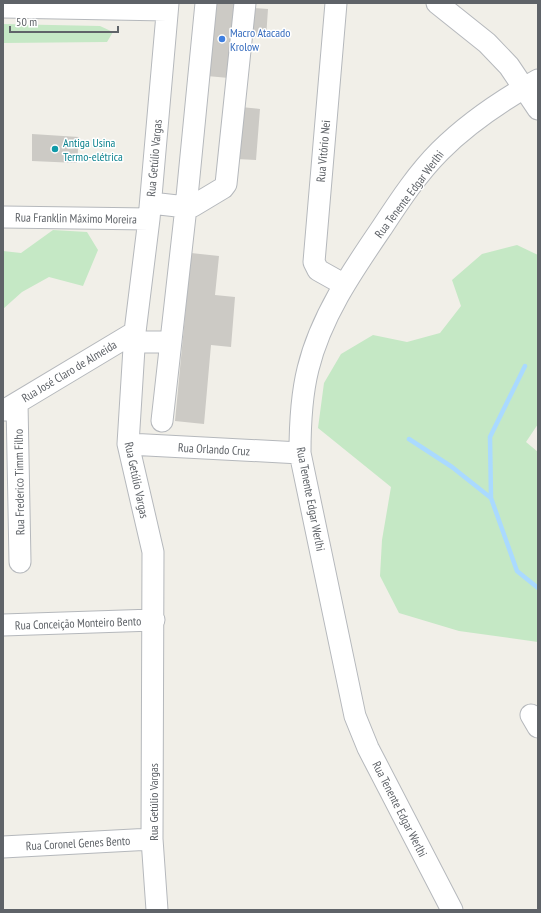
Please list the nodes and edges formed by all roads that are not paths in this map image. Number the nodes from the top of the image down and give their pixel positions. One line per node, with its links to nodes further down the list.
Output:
1 (206, 3): 9 (street)
2 (245, 3): 9 (street)
3 (336, 3): 12 (street, Rua Vitório Nei)
4 (437, 3): 7 (street)
5 (168, 6): 6 (street); 10 (street, Rua Getúlio Vargas)
6 (3, 8)
7 (530, 85): 8 (street); 12 (street, Rua Tenente Edgar Werlhi)
8 (538, 109)
9 (186, 207): 10 (street, Rua Franklin Máximo Moreira); 14 (street)
10 (150, 211): 11 (street, Rua Franklin Máximo Moreira); 13 (street, Rua Getúlio Vargas)
11 (3, 217)
12 (343, 284): 18 (street, Rua Tenente Edgar Werlhi)
13 (135, 337): 14 (street); 15 (street, Rua José Claro de Almeida); 17 (street, Rua Getúlio Vargas)
14 (171, 342): 16 (street)
15 (10, 407): 19 (street, Rua Frederico Timm Filho)
16 (162, 421)
17 (128, 444): 18 (street, Rua Orlando Cruz); 20 (street, Rua Getúlio Vargas)
18 (300, 453): 25 (street, Rua Tenente Edgar Werlhi)
19 (20, 562)
20 (154, 620): 21 (street, Rua Conceição Monteiro Bento); 22 (street, Rua Getúlio Vargas)
21 (3, 625)
22 (152, 839): 23 (street, Rua Coronel Genes Bento); 24 (street, Rua Getúlio Vargas)
23 (3, 847)
24 (157, 910)
25 (452, 910)

